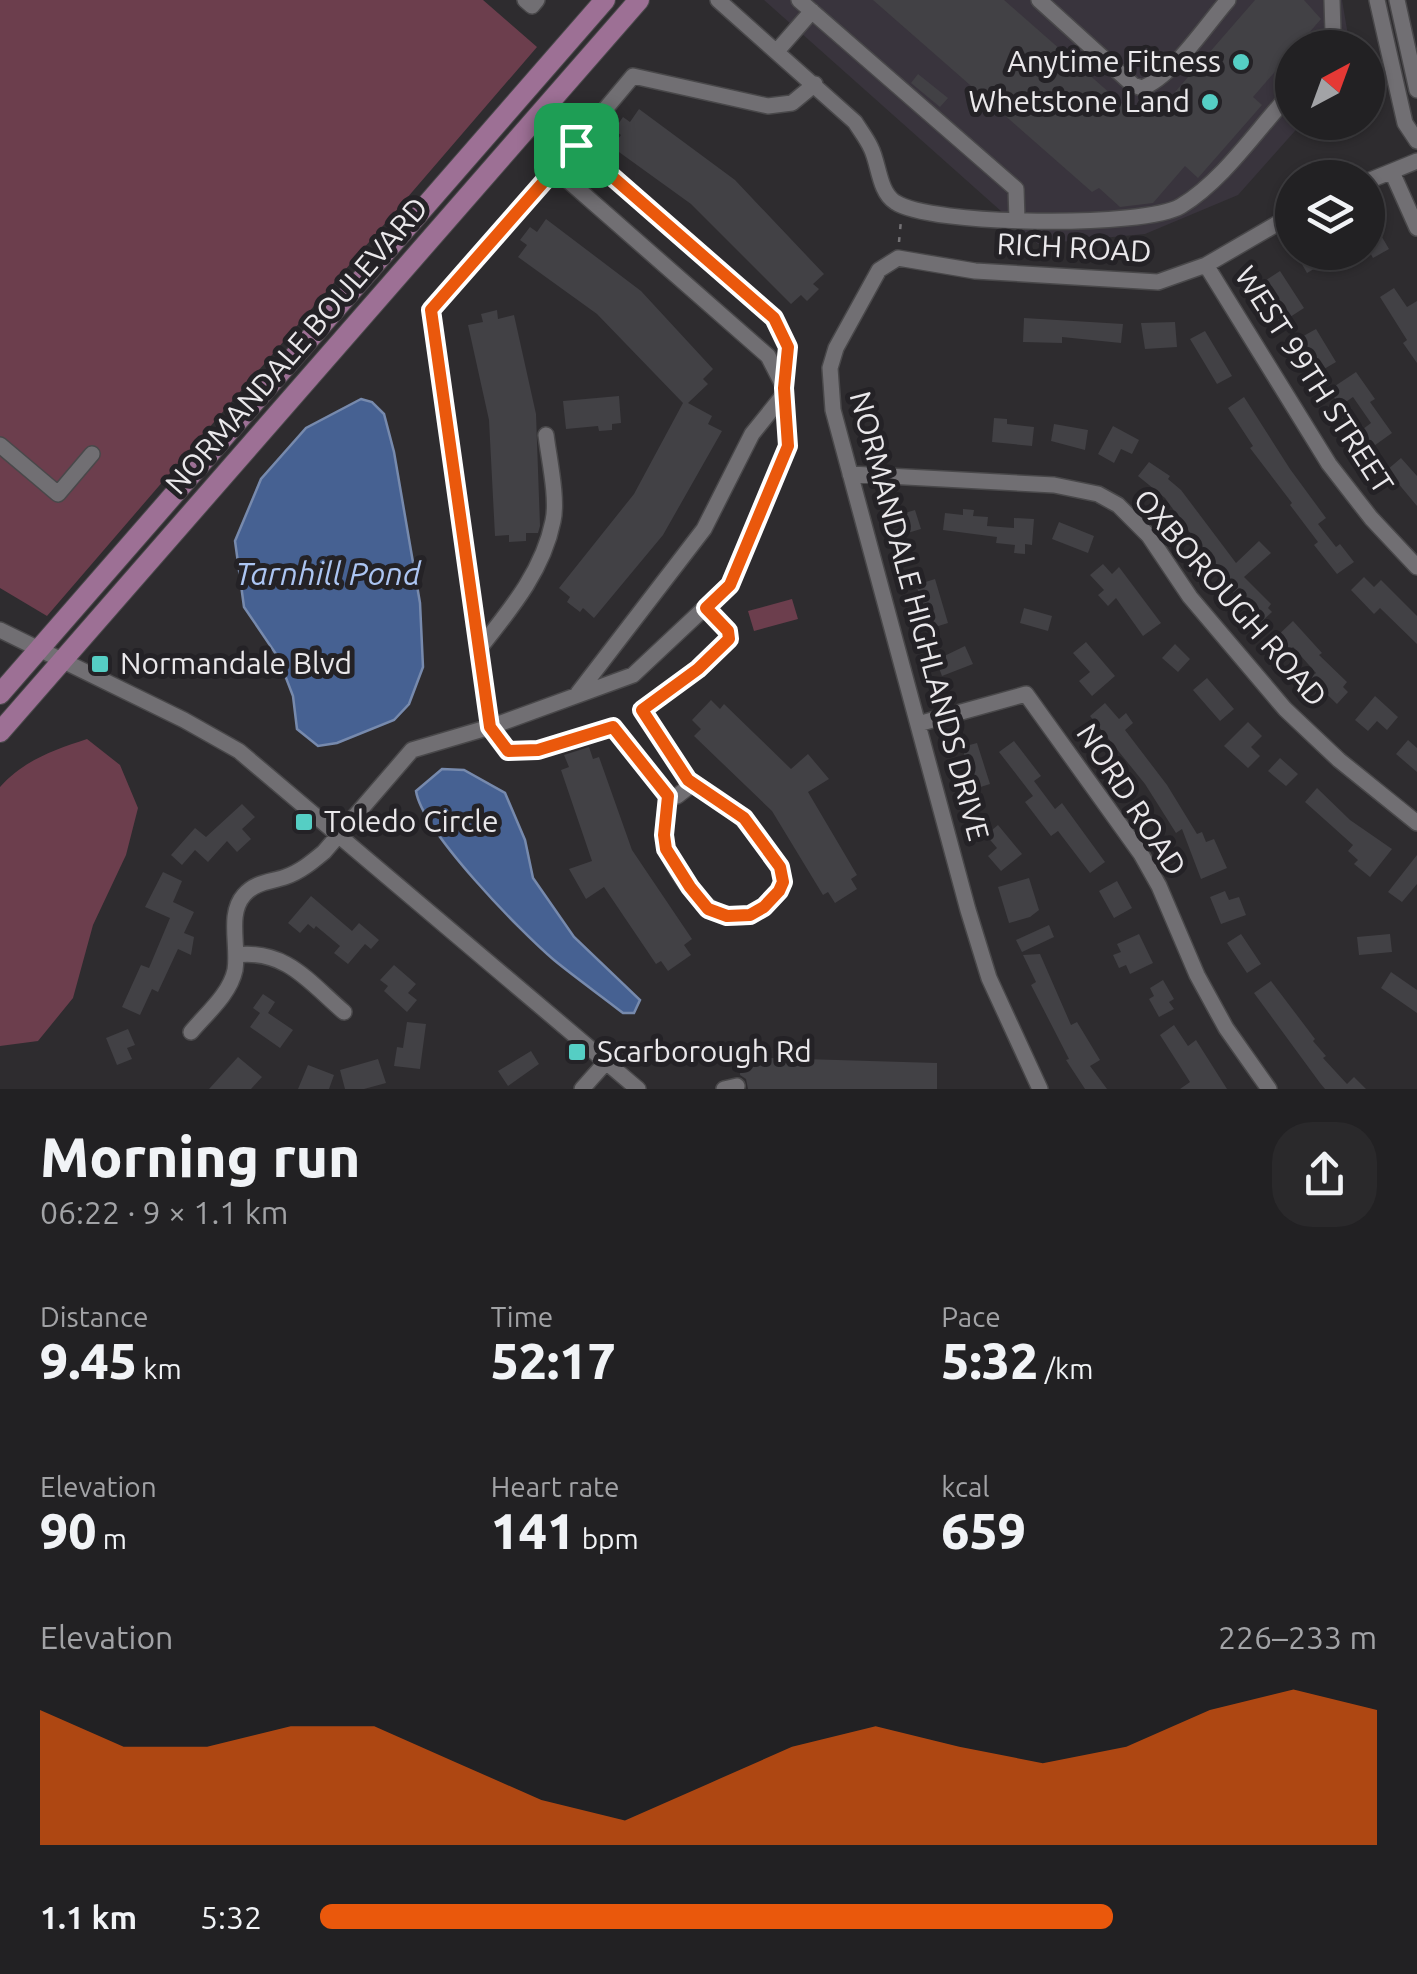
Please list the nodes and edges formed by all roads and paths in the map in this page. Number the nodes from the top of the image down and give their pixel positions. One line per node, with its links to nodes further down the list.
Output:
1 (525, 0): 2 (street)
2 (536, 0)
3 (605, 0): 38 (main road, NORMANDALE BOULEVARD)
4 (639, 0): 40 (main road, NORMANDALE BOULEVARD)
5 (718, 0): 14 (street)
6 (798, 0): 12 (street)
7 (1039, 0): 8 (street)
8 (1228, 0)
9 (1332, 0): 13 (street)
10 (1377, 0): 18 (street)
11 (1397, 0): 16 (street)
12 (812, 12): 14 (street); 25 (street)
13 (1334, 30)
14 (777, 51): 15 (street)
15 (815, 84): 19 (street); 24 (street)
16 (1417, 90)
17 (1275, 111): 25 (street)
18 (1417, 141)
19 (576, 145): 21 (street); 30 (street)
20 (1417, 161): 22 (street)
21 (556, 169): 30 (street); 39 (street)
22 (1392, 172): 23 (street); 27 (street)
23 (1385, 175)
24 (902, 206): 25 (street); 28 (path)
25 (1017, 220)
26 (1275, 225): 29 (street, RICH ROAD)
27 (1417, 228)
28 (898, 258): 29 (street, RICH ROAD); 34 (street, NORMANDALE HIGHLANDS DRIVE)
29 (1206, 266): 35 (street, WEST 99TH STREET)
30 (784, 390): 36 (street); 42 (street)
31 (546, 435): 39 (street)
32 (0, 444): 33 (street)
33 (92, 454)
34 (850, 474): 44 (street, NORMANDALE HIGHLANDS DRIVE); 50 (street, OXBOROUGH ROAD)
35 (1417, 568)
36 (706, 608): 42 (street); 43 (street)
37 (0, 630): 38 (street)
38 (40, 648): 40 (street); 41 (main road, NORMANDALE BOULEVARD)
39 (479, 649): 45 (street)
40 (63, 660): 47 (main road, NORMANDALE BOULEVARD); 51 (street)
41 (0, 694)
42 (577, 696): 45 (street)
43 (642, 710): 46 (street); 48 (street)
44 (918, 724): 58 (street, NORMANDALE HIGHLANDS DRIVE); 59 (street, NORD ROAD)
45 (490, 727): 46 (street); 51 (street)
46 (613, 727): 49 (street)
47 (0, 732)
48 (688, 780): 49 (street); 49 (street)
49 (668, 796)
50 (1417, 823)
51 (339, 835): 52 (street); 55 (street)
52 (236, 955): 53 (street); 54 (street)
53 (344, 1012)
54 (191, 1032)
55 (606, 1062): 56 (street); 57 (street)
56 (582, 1089)
57 (638, 1089)
58 (1040, 1089)
59 (1270, 1089)

